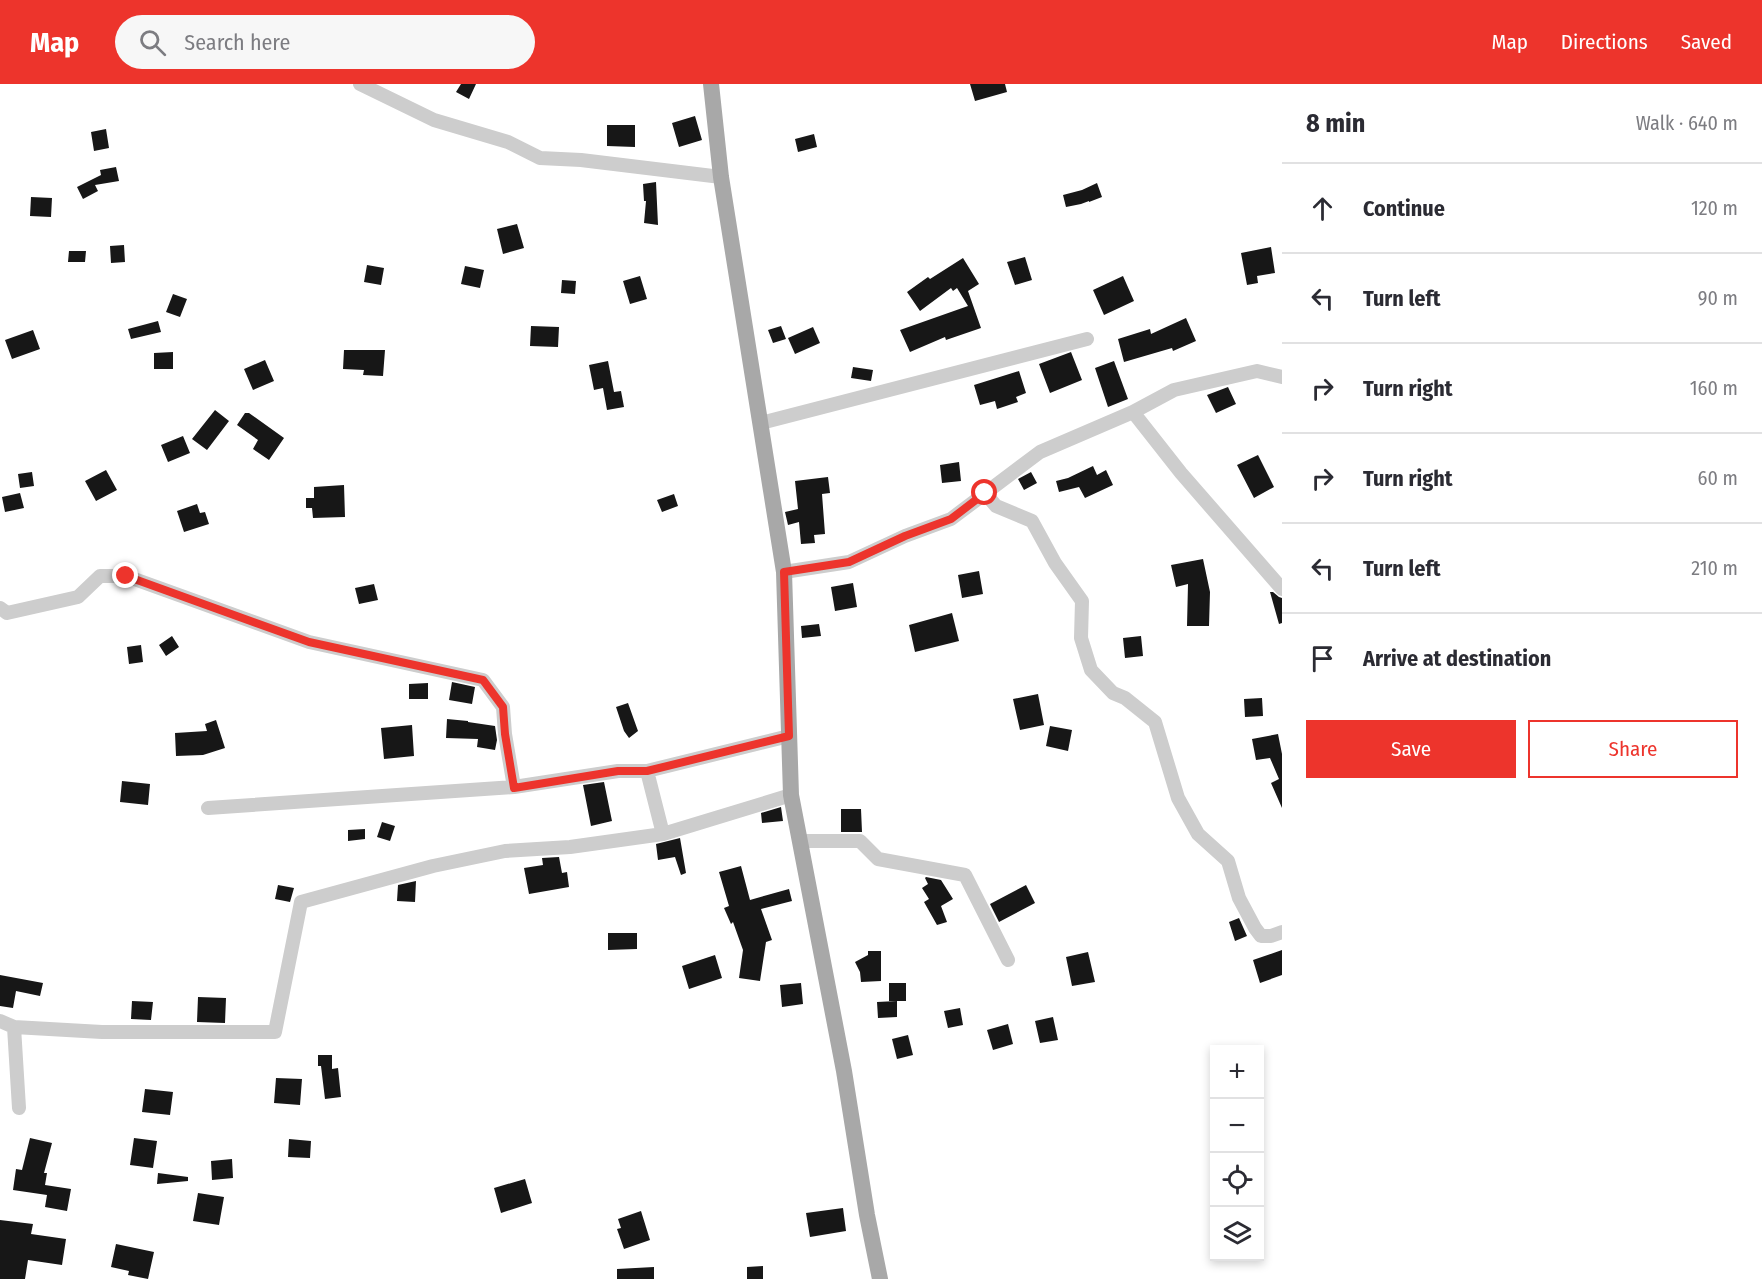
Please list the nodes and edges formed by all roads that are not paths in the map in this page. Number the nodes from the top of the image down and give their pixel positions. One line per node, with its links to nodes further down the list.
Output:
1 (360, 84): 3 (street)
2 (711, 84): 3 (main road)
3 (721, 177): 7 (main road)
4 (1087, 339): 7 (street)
5 (1282, 377): 6 (street)
6 (1133, 412): 8 (street); 10 (street)
7 (760, 423): 9 (main road)
8 (985, 493): 9 (street); 19 (street)
9 (784, 572): 12 (main road)
10 (1282, 589)
11 (0, 608): 14 (street)
12 (789, 736): 13 (street); 15 (main road)
13 (647, 771): 14 (street); 17 (street)
14 (514, 788): 16 (street)
15 (791, 795): 17 (street); 18 (main road)
16 (208, 808)
17 (663, 834): 22 (street)
18 (800, 841): 20 (street); 24 (main road)
19 (1282, 932)
20 (1008, 960)
21 (0, 1022): 22 (street)
22 (14, 1028): 23 (street)
23 (19, 1108)
24 (880, 1279)

